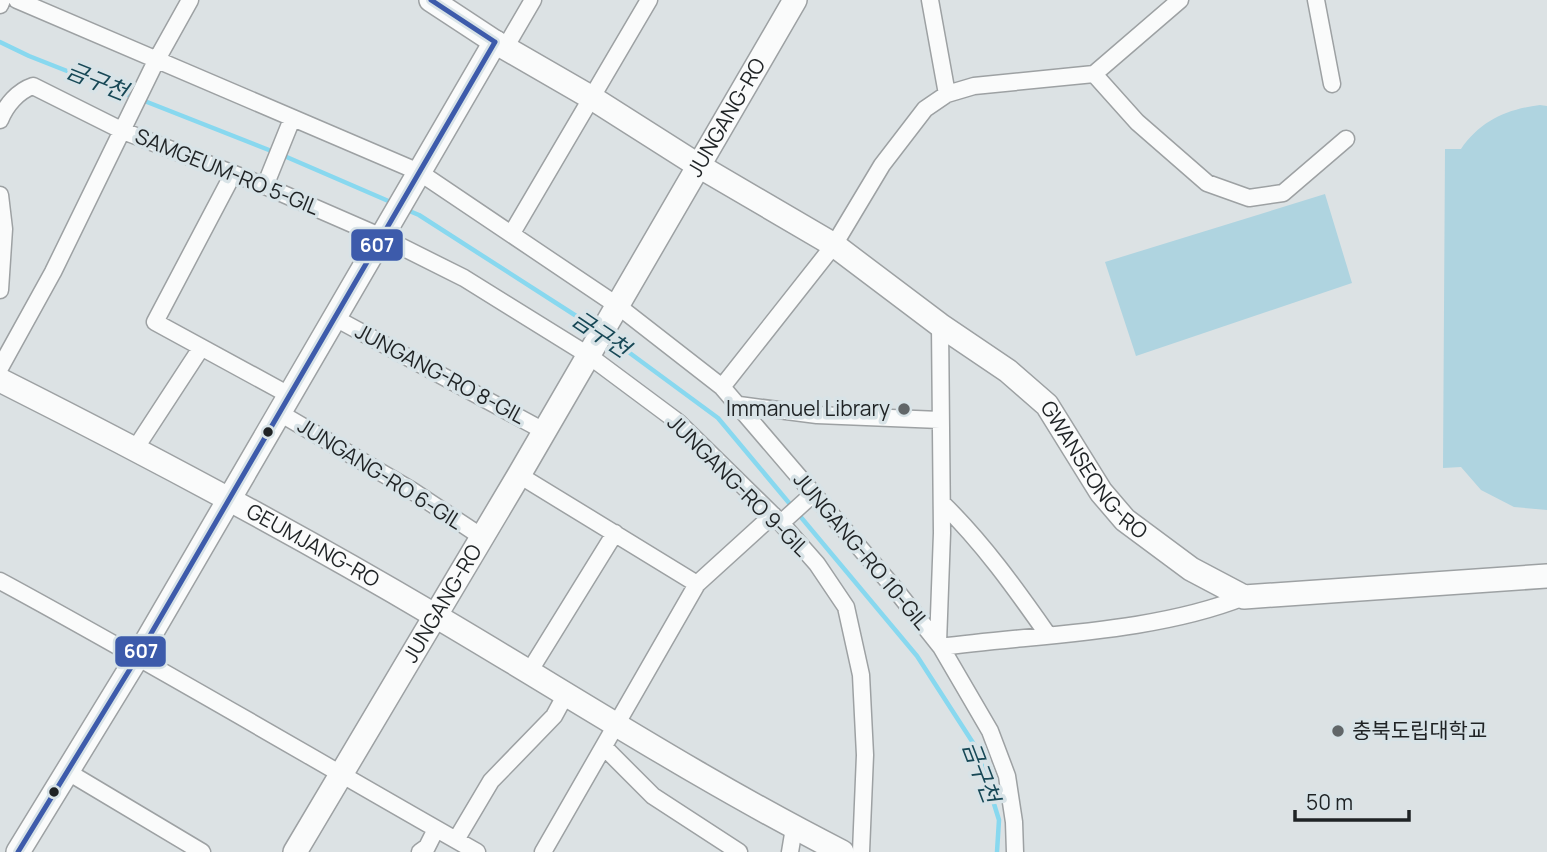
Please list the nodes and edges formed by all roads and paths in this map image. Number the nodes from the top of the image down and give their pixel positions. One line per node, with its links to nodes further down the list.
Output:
1 (2, 0): 11 (street)
2 (17, 0): 13 (street, JUNGANG-RO 10-GIL)
3 (190, 0): 13 (street)
4 (431, 0): 12 (street, GWANSEONG-RO)
5 (533, 0): 12 (street)
6 (649, 0): 18 (street)
7 (795, 0): 23 (street, JUNGANG-RO)
8 (930, 0): 16 (street)
9 (1180, 0): 14 (street)
10 (1315, 0): 15 (street)
11 (0, 5)
12 (500, 45): 18 (street, GWANSEONG-RO); 25 (street)
13 (154, 65): 19 (street, JUNGANG-RO 10-GIL); 21 (street)
14 (1094, 74): 16 (street); 22 (street)
15 (1332, 85)
16 (947, 94): 30 (street)
17 (5, 96): 20 (street); 21 (street)
18 (592, 98): 23 (street, GWANSEONG-RO); 29 (street)
19 (292, 119): 25 (street, JUNGANG-RO 10-GIL); 26 (street)
20 (0, 120)
21 (125, 126): 24 (street, SAMGEUM-RO 5-GIL); 37 (street, SAMGEUM-RO 5-GIL)
22 (1346, 139)
23 (699, 166): 30 (street, GWANSEONG-RO); 32 (street, JUNGANG-RO)
24 (233, 174): 26 (street, SAMGEUM-RO 5-GIL); 35 (street, JUNGANG-RO 6-GIL)
25 (417, 176): 28 (street); 29 (street, JUNGANG-RO 10-GIL)
26 (265, 186): 28 (street, SAMGEUM-RO 5-GIL)
27 (0, 195): 31 (street)
28 (385, 232): 33 (street); 36 (street)
29 (512, 233): 32 (street, JUNGANG-RO 10-GIL)
30 (834, 245): 34 (street, GWANSEONG-RO); 39 (street)
31 (0, 290)
32 (618, 306): 36 (street, JUNGANG-RO); 39 (street, JUNGANG-RO 10-GIL)
33 (335, 318): 40 (street); 43 (street, JUNGANG-RO 8-GIL)
34 (940, 325): 42 (street); 55 (street, GWANSEONG-RO)
35 (201, 348): 40 (street, JUNGANG-RO 6-GIL); 44 (street)
36 (592, 349): 43 (street, JUNGANG-RO); 49 (street, JUNGANG-RO 9-GIL)
37 (0, 368)
38 (0, 380): 44 (street, GEUMJANG-RO)
39 (722, 387): 41 (street, JUNGANG-RO 10-GIL)
40 (284, 404): 47 (street); 51 (street, JUNGANG-RO 6-GIL)
41 (739, 405): 42 (street); 46 (street, JUNGANG-RO 10-GIL)
42 (940, 420): 48 (street)
43 (544, 430): 45 (street, JUNGANG-RO)
44 (135, 449): 47 (street, GEUMJANG-RO)
45 (519, 475): 50 (street); 51 (street, JUNGANG-RO)
46 (813, 494): 49 (street); 58 (street, JUNGANG-RO 10-GIL)
47 (229, 498): 56 (street, GEUMJANG-RO); 59 (street)
48 (942, 503): 57 (street); 58 (street)
49 (777, 519): 54 (street); 78 (street, JUNGANG-RO 9-GIL)
50 (615, 533): 54 (street); 60 (street)
51 (482, 537): 56 (street, JUNGANG-RO)
52 (1547, 576): 55 (street)
53 (0, 581): 59 (street)
54 (697, 584): 62 (street)
55 (1244, 597): 57 (street)
56 (435, 615): 60 (street, GEUMJANG-RO); 65 (street, JUNGANG-RO)
57 (1048, 635): 58 (street)
58 (940, 645): 79 (street, JUNGANG-RO 10-GIL)
59 (138, 656): 64 (street); 65 (street)
60 (529, 672): 61 (street, GEUMJANG-RO)
61 (566, 694): 62 (street, GEUMJANG-RO); 68 (street)
62 (617, 725): 63 (street); 66 (street, GEUMJANG-RO)
63 (604, 747): 74 (street); 75 (street)
64 (68, 772): 69 (street); 70 (street)
65 (341, 775): 67 (street); 71 (street, JUNGANG-RO)
66 (794, 828): 76 (street); 77 (street, GEUMJANG-RO)
67 (436, 829): 68 (street); 72 (street)
68 (456, 840): 73 (street)
69 (18, 852)
70 (202, 852)
71 (295, 852)
72 (420, 852)
73 (477, 852)
74 (543, 852)
75 (739, 852)
76 (790, 852)
77 (842, 852)
78 (861, 852)
79 (1015, 852)

